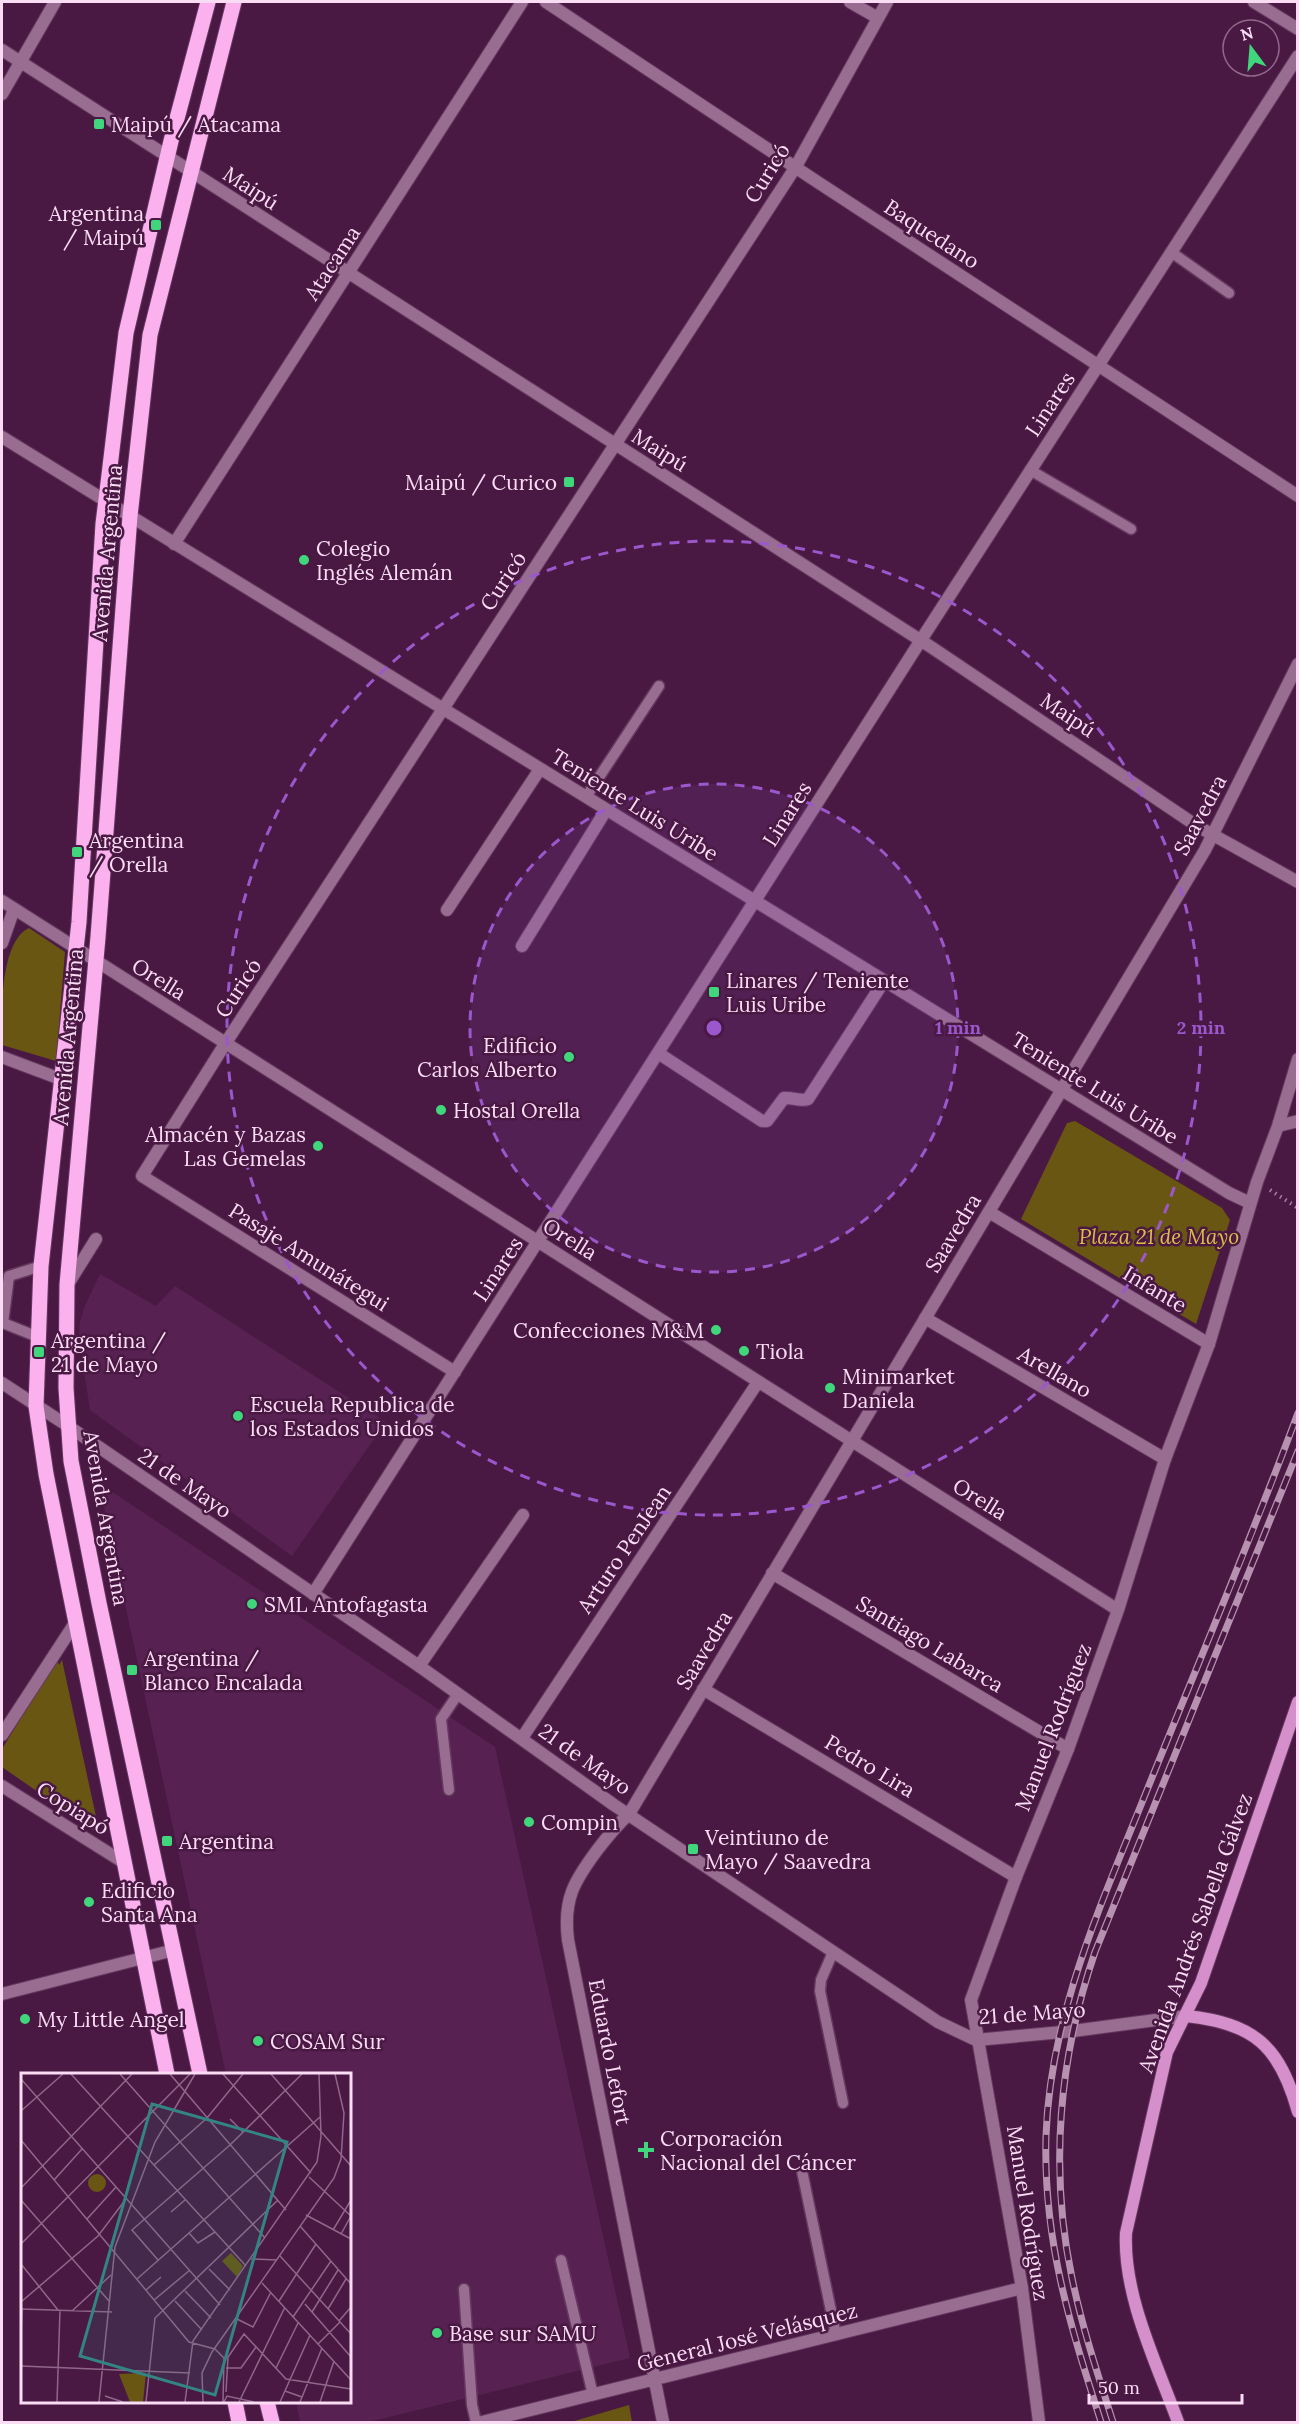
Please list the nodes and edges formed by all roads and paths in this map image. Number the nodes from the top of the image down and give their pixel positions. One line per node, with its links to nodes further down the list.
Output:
1 (55, 2): 13 (street)
2 (208, 2): 15 (main road, Avenida Argentina)
3 (234, 2): 17 (main road, Avenida Argentina)
4 (522, 2): 19 (street, Atacama)
5 (546, 2): 16 (street, Baquedano)
6 (850, 2): 9 (street)
7 (887, 2): 9 (street, Curicó)
8 (1254, 2): 10 (street)
9 (878, 18): 16 (street, Curicó)
10 (1298, 28)
11 (2, 50): 13 (street, Maipú)
12 (1298, 56): 18 (street, Linares)
13 (20, 62): 14 (street); 15 (street, Maipú)
14 (2, 94)
15 (167, 157): 17 (street, Maipú); 26 (main road, Avenida Argentina)
16 (795, 168): 21 (street, Baquedano); 23 (street, Curicó)
17 (190, 172): 19 (street, Maipú); 27 (main road, Avenida Argentina)
18 (1171, 252): 20 (lane); 21 (street, Linares)
19 (349, 274): 23 (street, Maipú); 29 (street, Atacama)
20 (1229, 293)
21 (1098, 365): 24 (street, Linares); 25 (street, Baquedano)
22 (2, 437): 26 (street, Teniente Luis Uribe)
23 (615, 444): 30 (street, Maipú); 33 (street, Curicó)
24 (1030, 470): 28 (lane); 30 (street, Linares)
25 (1298, 496)
26 (106, 502): 27 (street, Teniente Luis Uribe); 45 (main road, Avenida Argentina)
27 (130, 516): 29 (street, Teniente Luis Uribe); 46 (main road, Avenida Argentina)
28 (1131, 529)
29 (174, 544): 33 (street, Teniente Luis Uribe)
30 (921, 640): 37 (street, Maipú); 40 (street, Linares)
31 (1298, 664): 37 (street, Saavedra)
32 (659, 686): 35 (lane)
33 (443, 709): 34 (street, Teniente Luis Uribe); 48 (street, Curicó)
34 (540, 769): 35 (street, Teniente Luis Uribe); 42 (street)
35 (586, 797): 36 (street, Teniente Luis Uribe)
36 (606, 810): 40 (street, Teniente Luis Uribe); 44 (street)
37 (1213, 836): 38 (street, Maipú); 53 (street, Saavedra)
38 (1298, 882)
39 (2, 901): 41 (street, Orella)
40 (755, 901): 47 (street, Teniente Luis Uribe); 49 (street, Linares)
41 (14, 909): 43 (street); 45 (street, Orella)
42 (447, 910)
43 (2, 943)
44 (522, 946)
45 (76, 948): 46 (street, Orella); 52 (main road, Avenida Argentina)
46 (94, 961): 48 (street, Orella); 64 (main road, Avenida Argentina)
47 (884, 981): 49 (street); 53 (street, Teniente Luis Uribe)
48 (225, 1044): 56 (street, Curicó); 62 (street, Orella)
49 (658, 1053): 62 (street, Linares)
50 (2, 1057): 52 (street)
51 (1298, 1059): 55 (street, Manuel Rodríguez)
52 (63, 1080): 63 (main road, Avenida Argentina)
53 (1062, 1090): 58 (street, Teniente Luis Uribe); 60 (street, Saavedra)
54 (1298, 1121): 55 (street)
55 (1278, 1126): 57 (street, Manuel Rodríguez)
56 (142, 1176): 69 (street, Pasaje Amunátegui)
57 (1257, 1182): 58 (street, Manuel Rodríguez); 59 (path)
58 (1250, 1203): 68 (street, Manuel Rodríguez)
59 (1298, 1208)
60 (988, 1212): 66 (street, Saavedra); 68 (street, Infante)
61 (96, 1239): 64 (street)
62 (538, 1242): 69 (street, Linares); 70 (street, Orella)
63 (42, 1266): 65 (lane); 67 (main road, Avenida Argentina)
64 (67, 1285): 73 (main road, Avenida Argentina)
65 (4, 1304): 67 (lane)
66 (925, 1318): 74 (street, Saavedra); 75 (street, Arellano)
67 (38, 1337): 72 (main road, Avenida Argentina)
68 (1209, 1344): 75 (street, Manuel Rodríguez)
69 (455, 1372): 78 (street, Linares)
70 (758, 1382): 74 (street, Orella); 86 (street, Arturo PenJean)
71 (2, 1383): 72 (street, 21 de Mayo)
72 (36, 1406): 73 (street, 21 de Mayo); 80 (main road, Avenida Argentina)
73 (68, 1426): 78 (street, 21 de Mayo); 93 (main road, Avenida Argentina)
74 (852, 1441): 77 (street, Saavedra); 79 (street, Orella)
75 (1165, 1459): 79 (street, Manuel Rodríguez)
76 (523, 1515): 81 (street)
77 (772, 1574): 82 (street, Saavedra); 87 (street, Santiago Labarca)
78 (313, 1594): 81 (street, 21 de Mayo)
79 (1118, 1610): 87 (street, Manuel Rodríguez)
80 (75, 1623): 85 (street); 91 (main road, Avenida Argentina)
81 (420, 1666): 83 (street, 21 de Mayo)
82 (703, 1689): 90 (street, Saavedra); 92 (street, Pedro Lira)
83 (458, 1694): 86 (street, 21 de Mayo); 89 (lane)
84 (1298, 1702): 97 (main road, Avenida Andrés Sabella Gálvez)
85 (2, 1735)
86 (522, 1738): 90 (street, 21 de Mayo)
87 (1068, 1749): 92 (street, Manuel Rodríguez)
88 (2, 1786): 91 (street, Copiapó)
89 (449, 1790)
90 (628, 1814): 94 (street, 21 de Mayo); 108 (street, Eduardo Lefort)
91 (123, 1862): 95 (main road, Avenida Argentina)
92 (1016, 1877): 98 (street, Manuel Rodríguez)
93 (174, 1950): 95 (street); 100 (main road, Avenida Argentina)
94 (833, 1952): 98 (street, 21 de Mayo); 101 (lane)
95 (142, 1959): 96 (street); 99 (main road, Avenida Argentina)
96 (2, 1994)
97 (1186, 2016): 98 (street, 21 de Mayo); 102 (main road); 118 (main road, Avenida Andrés Sabella Gálvez)
98 (976, 2040): 105 (street, Manuel Rodríguez)
99 (166, 2073)
100 (200, 2073)
101 (843, 2103)
102 (1298, 2112)
103 (802, 2172): 107 (lane)
104 (561, 2260): 109 (lane)
105 (1022, 2288): 107 (street, General José Velásquez); 117 (street, Manuel Rodríguez)
106 (464, 2289): 114 (lane)
107 (836, 2335): 108 (street, General José Velásquez)
108 (656, 2380): 109 (street, General José Velásquez); 116 (street, Eduardo Lefort)
109 (593, 2395): 115 (street, General José Velásquez)
110 (235, 2403): 112 (main road)
111 (267, 2403): 113 (main road)
112 (239, 2422)
113 (272, 2422)
114 (476, 2422)
115 (482, 2422)
116 (663, 2422)
117 (1039, 2422)
118 (1178, 2422)

